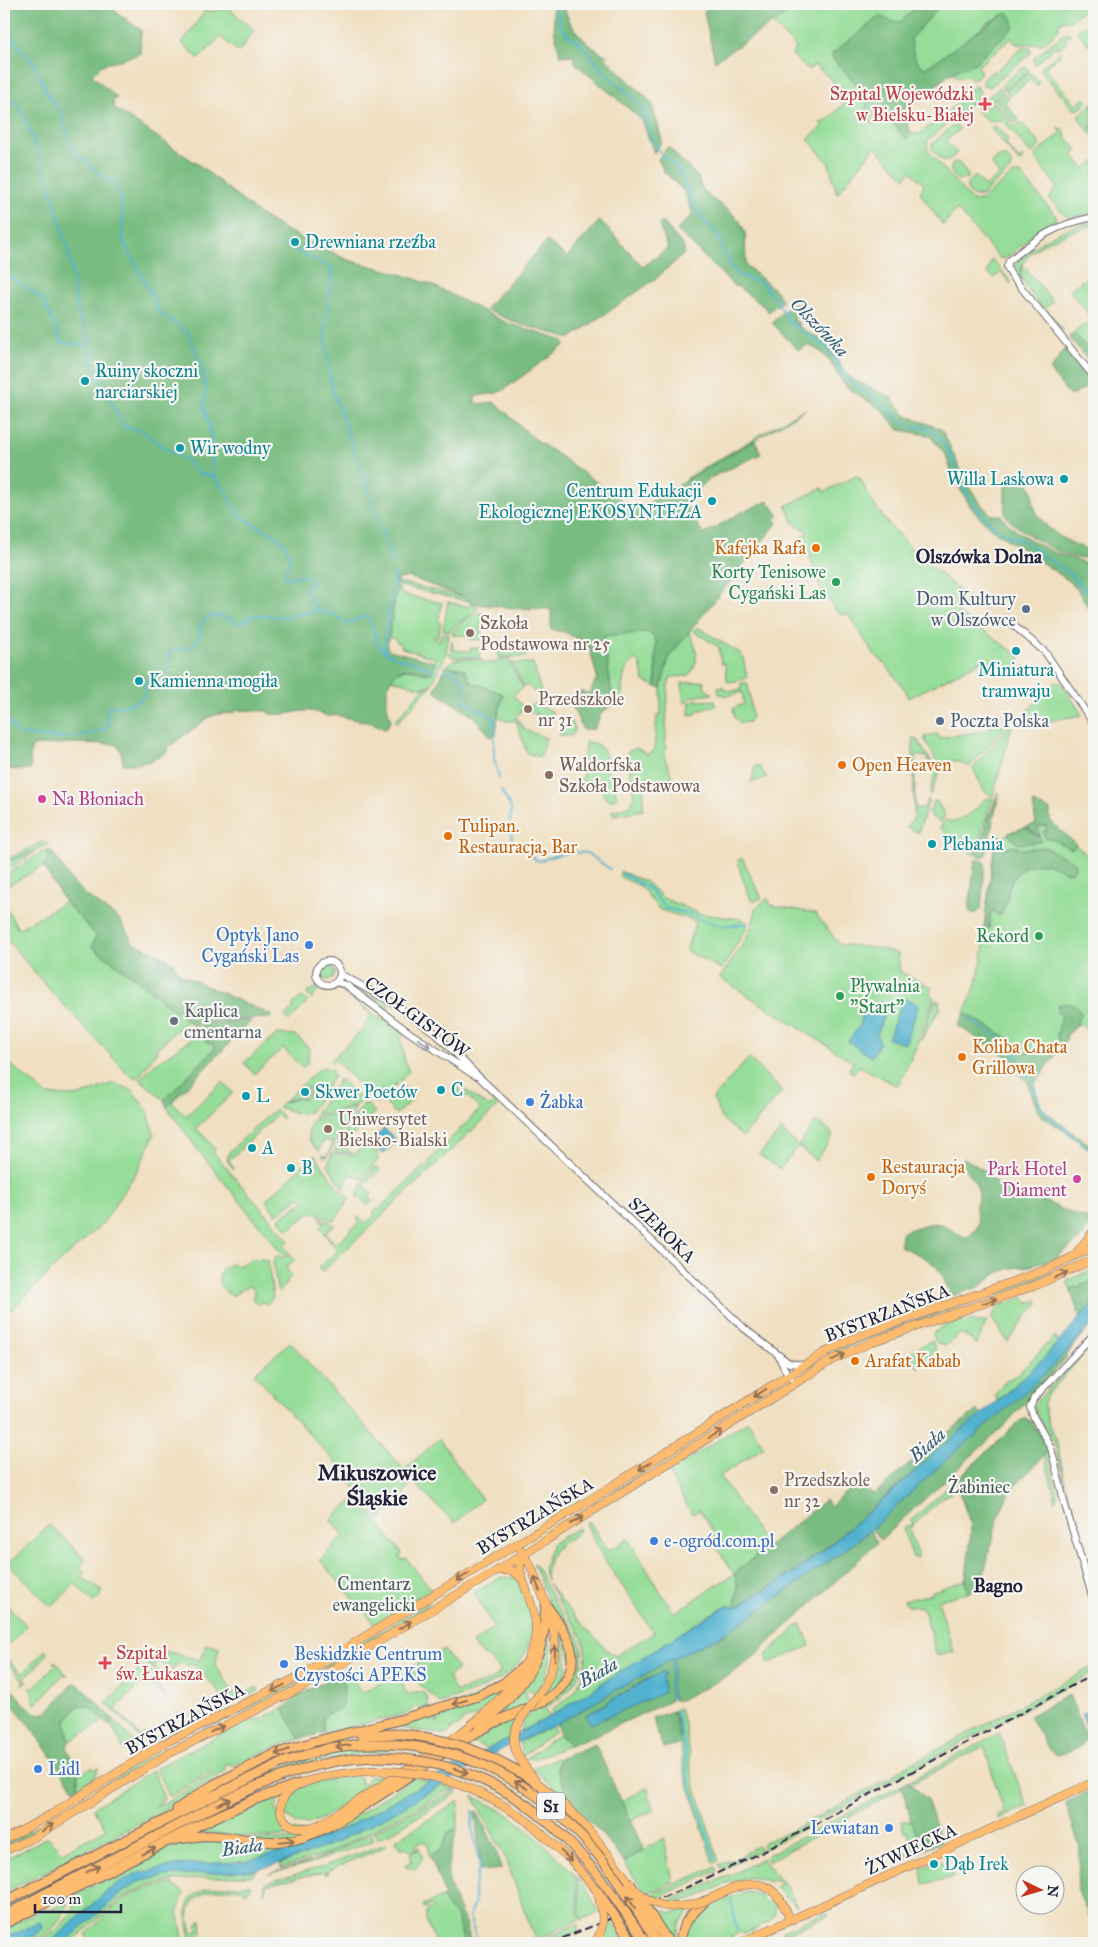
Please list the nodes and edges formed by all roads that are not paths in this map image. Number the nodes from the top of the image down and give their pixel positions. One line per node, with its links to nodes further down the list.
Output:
1 (1094, 217): 2 (street)
2 (1094, 377)
3 (1013, 625): 4 (street)
4 (1094, 724)
5 (340, 974): 6 (street); 6 (street); 7 (street, CZOŁGISTÓW)
6 (336, 982): 7 (street, CZOŁGISTÓW, one-way to 7)
7 (479, 1077): 8 (street, CZOŁGISTÓW)
8 (528, 1124): 16 (street, SZEROKA)
9 (1094, 1231): 10 (street, BYSTRZAŃSKA); 11 (main road)
10 (1094, 1246): 11 (main road, BYSTRZAŃSKA)
11 (1071, 1259): 18 (main road, BYSTRZAŃSKA)
12 (1094, 1259): 13 (main road, BYSTRZAŃSKA)
13 (1082, 1265): 14 (main road); 20 (main road, BYSTRZAŃSKA, one-way to 13)
14 (1094, 1267)
15 (1094, 1334): 27 (street)
16 (777, 1354): 17 (street, SZEROKA); 19 (street, SZEROKA)
17 (790, 1363): 18 (street); 19 (street, SZEROKA)
18 (806, 1364): 19 (main road, BYSTRZAŃSKA)
19 (791, 1374): 20 (street); 21 (main road, BYSTRZAŃSKA, one-way to 21)
20 (796, 1383): 22 (main road, BYSTRZAŃSKA, one-way to 20)
21 (687, 1440): 22 (main road); 23 (main road, BYSTRZAŃSKA, one-way to 23)
22 (691, 1450): 24 (main road, BYSTRZAŃSKA, one-way to 22)
23 (520, 1544): 24 (main road); 30 (main road, BYSTRZAŃSKA, one-way to 30)
24 (522, 1554): 25 (main road, BYSTRZAŃSKA); 26 (main road); 28 (main road, one-way to 24)
25 (496, 1570): 26 (main road); 33 (main road, BYSTRZAŃSKA, one-way to 25)
26 (526, 1587): 29 (main road)
27 (1094, 1602)
28 (546, 1605): 31 (highway); 31 (highway); 34 (main road, one-way to 28, bridge)
29 (523, 1667): 32 (highway, one-way to 32); 36 (main road)
30 (192, 1730): 33 (main road); 38 (main road, BYSTRZAŃSKA)
31 (473, 1733): 39 (highway, one-way to 31)
32 (328, 1738): 34 (highway, bridge); 37 (highway, one-way to 37)
33 (196, 1739): 40 (main road, BYSTRZAŃSKA, one-way to 33)
34 (536, 1782): 41 (main road)
35 (1094, 1782): 46 (main road, ŻYWIECKA)
36 (298, 1784): 39 (highway); 42 (main road, one-way to 42, bridge)
37 (141, 1832): 44 (highway, S1); 51 (highway, S1, one-way to 37, bridge)
38 (4, 1840)
39 (169, 1841): 47 (highway, one-way to 39)
40 (4, 1851)
41 (630, 1884): 43 (main road, bridge); 52 (highway, bridge)
42 (598, 1892): 48 (main road, bridge); 49 (highway, bridge)
43 (704, 1901): 46 (main road); 53 (highway)
44 (4, 1902)
45 (4, 1916): 50 (highway, S1, one-way to 50, bridge)
46 (790, 1920): 54 (main road, ŻYWIECKA)
47 (4, 1924)
48 (595, 1943)
49 (633, 1943)
50 (646, 1943)
51 (658, 1943)
52 (670, 1943)
53 (681, 1943)
54 (740, 1943)

